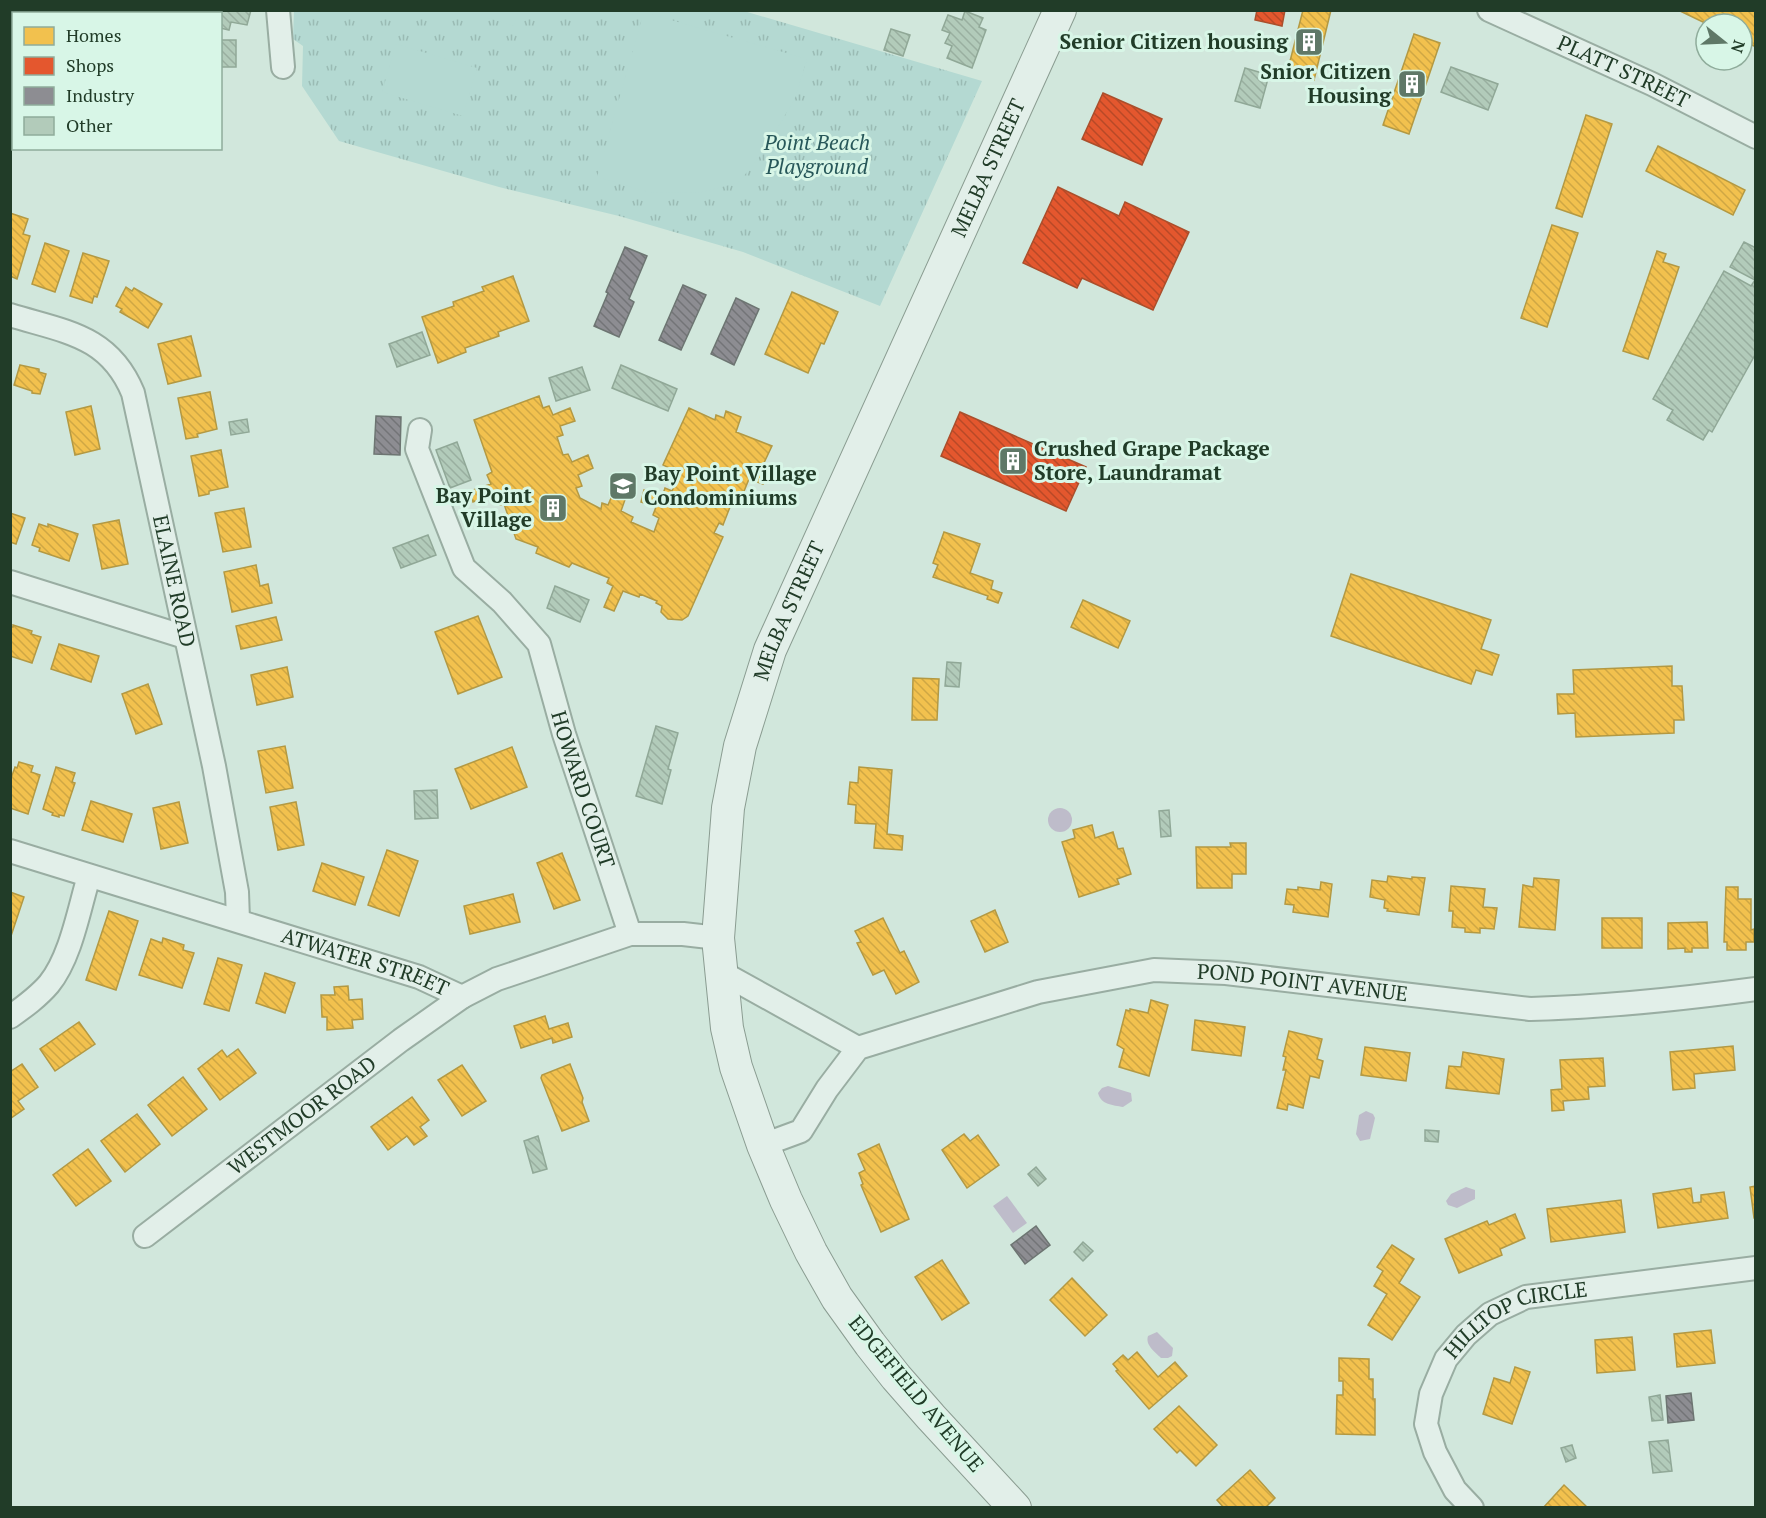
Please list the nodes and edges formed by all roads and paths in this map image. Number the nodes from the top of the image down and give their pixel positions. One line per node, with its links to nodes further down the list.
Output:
1 (278, 10): 4 (street)
2 (1060, 10): 14 (main road, MELBA STREET)
3 (1489, 10): 5 (street, PLATT STREET)
4 (283, 67)
5 (1755, 137)
6 (10, 315): 9 (street, ELAINE ROAD)
7 (420, 430): 13 (street, HOWARD COURT)
8 (10, 582): 9 (street)
9 (185, 637): 12 (street, ELAINE ROAD)
10 (10, 851): 11 (street, ATWATER STREET)
11 (89, 876): 12 (street, ATWATER STREET); 18 (street)
12 (238, 920): 17 (street, ATWATER STREET)
13 (630, 934): 14 (street, ATWATER STREET); 17 (street, ATWATER STREET)
14 (718, 938): 15 (main road, MELBA STREET)
15 (721, 972): 19 (street); 20 (main road, MELBA STREET)
16 (1755, 989): 19 (street, POND POINT AVENUE)
17 (462, 997): 21 (street, WESTMOOR ROAD)
18 (10, 1017)
19 (858, 1048): 20 (street)
20 (763, 1145): 23 (main road, EDGEFIELD AVENUE)
21 (145, 1236)
22 (1755, 1268): 24 (street, HILLTOP CIRCLE)
23 (1015, 1508)
24 (1472, 1508)

